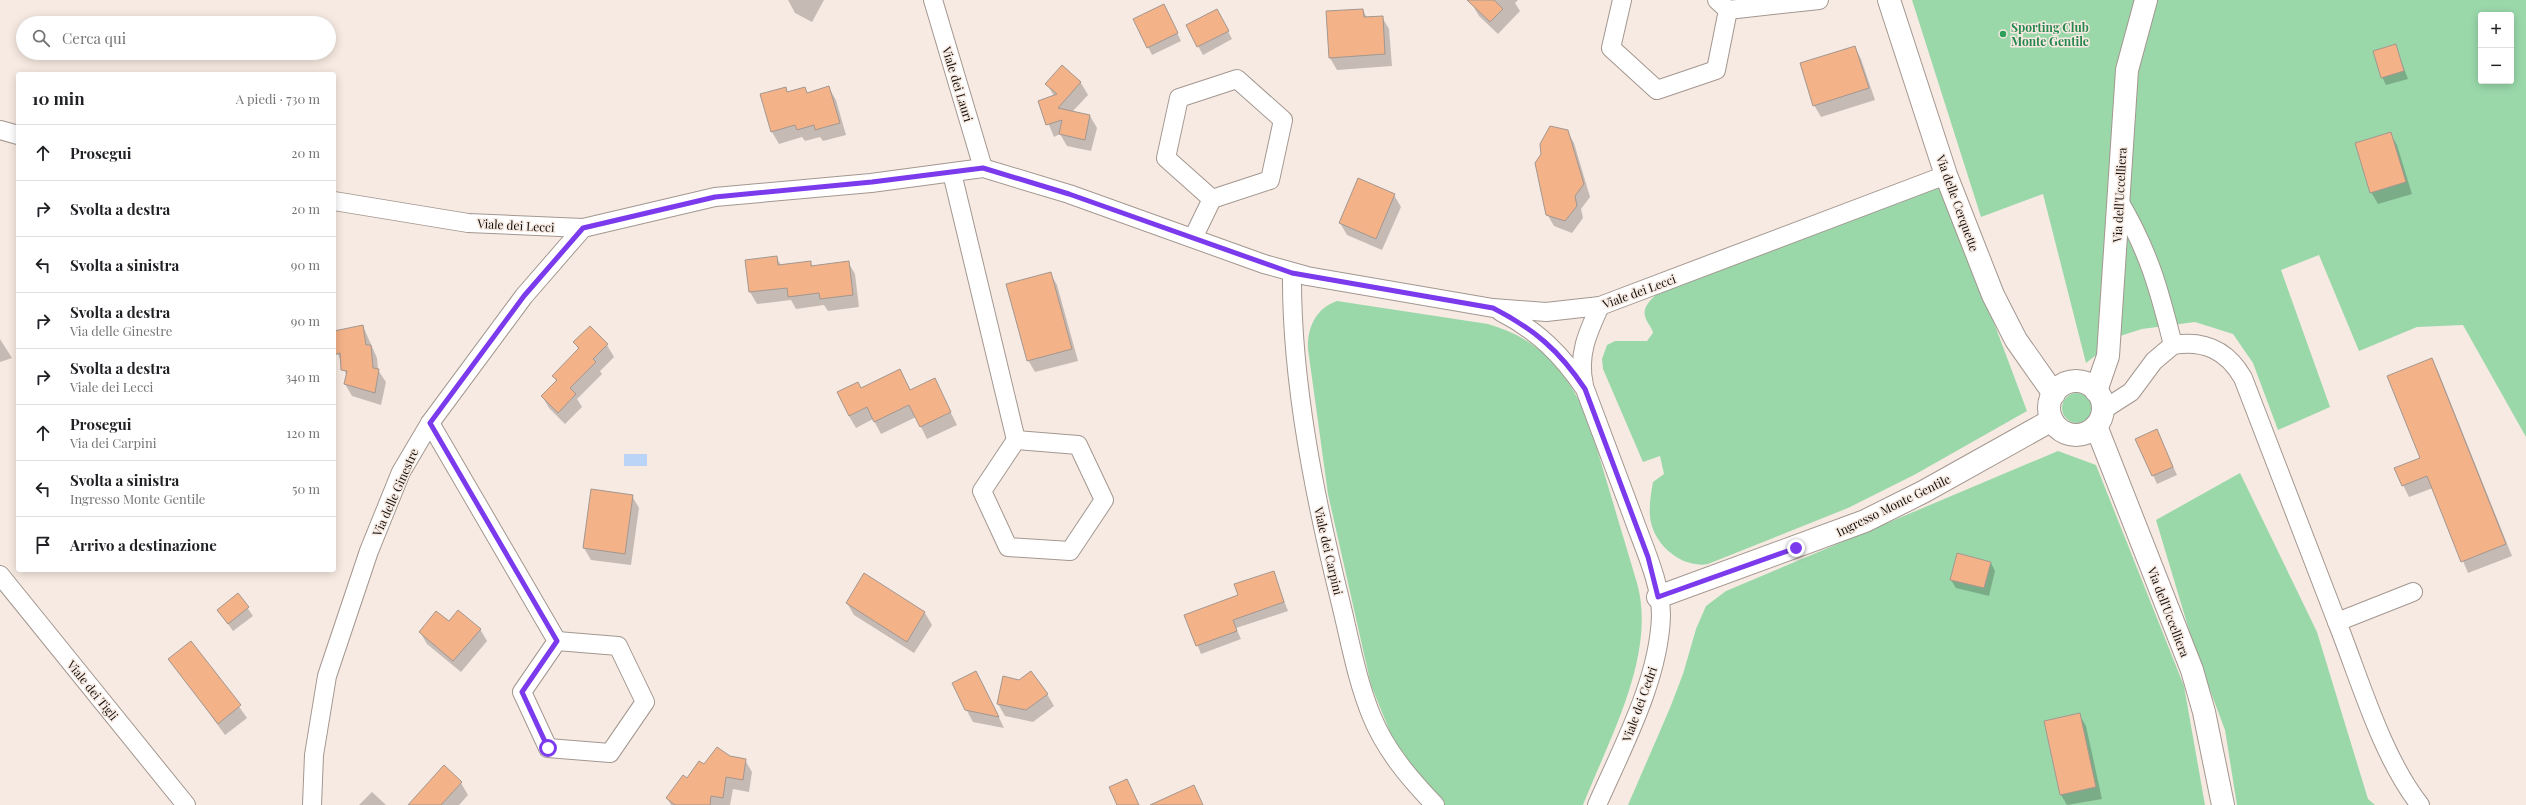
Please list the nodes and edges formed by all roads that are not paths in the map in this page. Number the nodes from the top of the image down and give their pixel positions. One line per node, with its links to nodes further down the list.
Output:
1 (933, 0): 9 (street, Viale dei Lauri)
2 (1622, 0): 6 (street)
3 (1819, 0): 6 (street)
4 (1889, 0): 11 (street, Via delle Cerquette)
5 (2146, 0): 14 (street, Via dell'Uccelliera)
6 (1723, 5)
7 (0, 130): 8 (street)
8 (16, 134)
9 (983, 168): 10 (street, Viale dei Lecci); 16 (street, Viale dei Lecci)
10 (952, 173): 15 (street, Viale dei Lecci); 26 (street)
11 (1946, 175): 18 (street, Viale dei Lecci); 22 (street, Via delle Cerquette)
12 (1212, 199): 12 (street); 16 (street)
13 (336, 201): 15 (street, Viale dei Lecci)
14 (2119, 201): 20 (street); 23 (street, Via dell'Uccelliera)
15 (583, 228): 25 (street, Via delle Ginestre)
16 (1193, 238): 17 (street, Viale dei Lecci)
17 (1292, 273): 19 (street, Viale dei Lecci); 34 (street, Viale dei Carpini)
18 (1600, 306): 19 (street, Viale dei Lecci); 21 (street)
19 (1493, 308): 21 (street)
20 (2173, 345): 23 (street); 30 (street)
21 (1585, 389): 29 (street, Viale dei Cedri)
22 (2054, 394): 23 (street); 24 (street)
23 (2098, 409): 24 (street); 36 (street, Via dell'Uccelliera)
24 (2052, 420): 29 (street, Ingresso Monte Gentile)
25 (430, 423): 31 (street); 33 (street, Via delle Ginestre)
26 (1016, 440): 26 (street)
27 (0, 575): 32 (street, Viale dei Tigli)
28 (2413, 592): 30 (street)
29 (1658, 597): 35 (street, Viale dei Cedri)
30 (2337, 622): 37 (street)
31 (557, 641): 31 (street)
32 (186, 805)
33 (312, 805)
34 (1435, 805)
35 (1597, 805)
36 (2223, 805)
37 (2420, 805)

